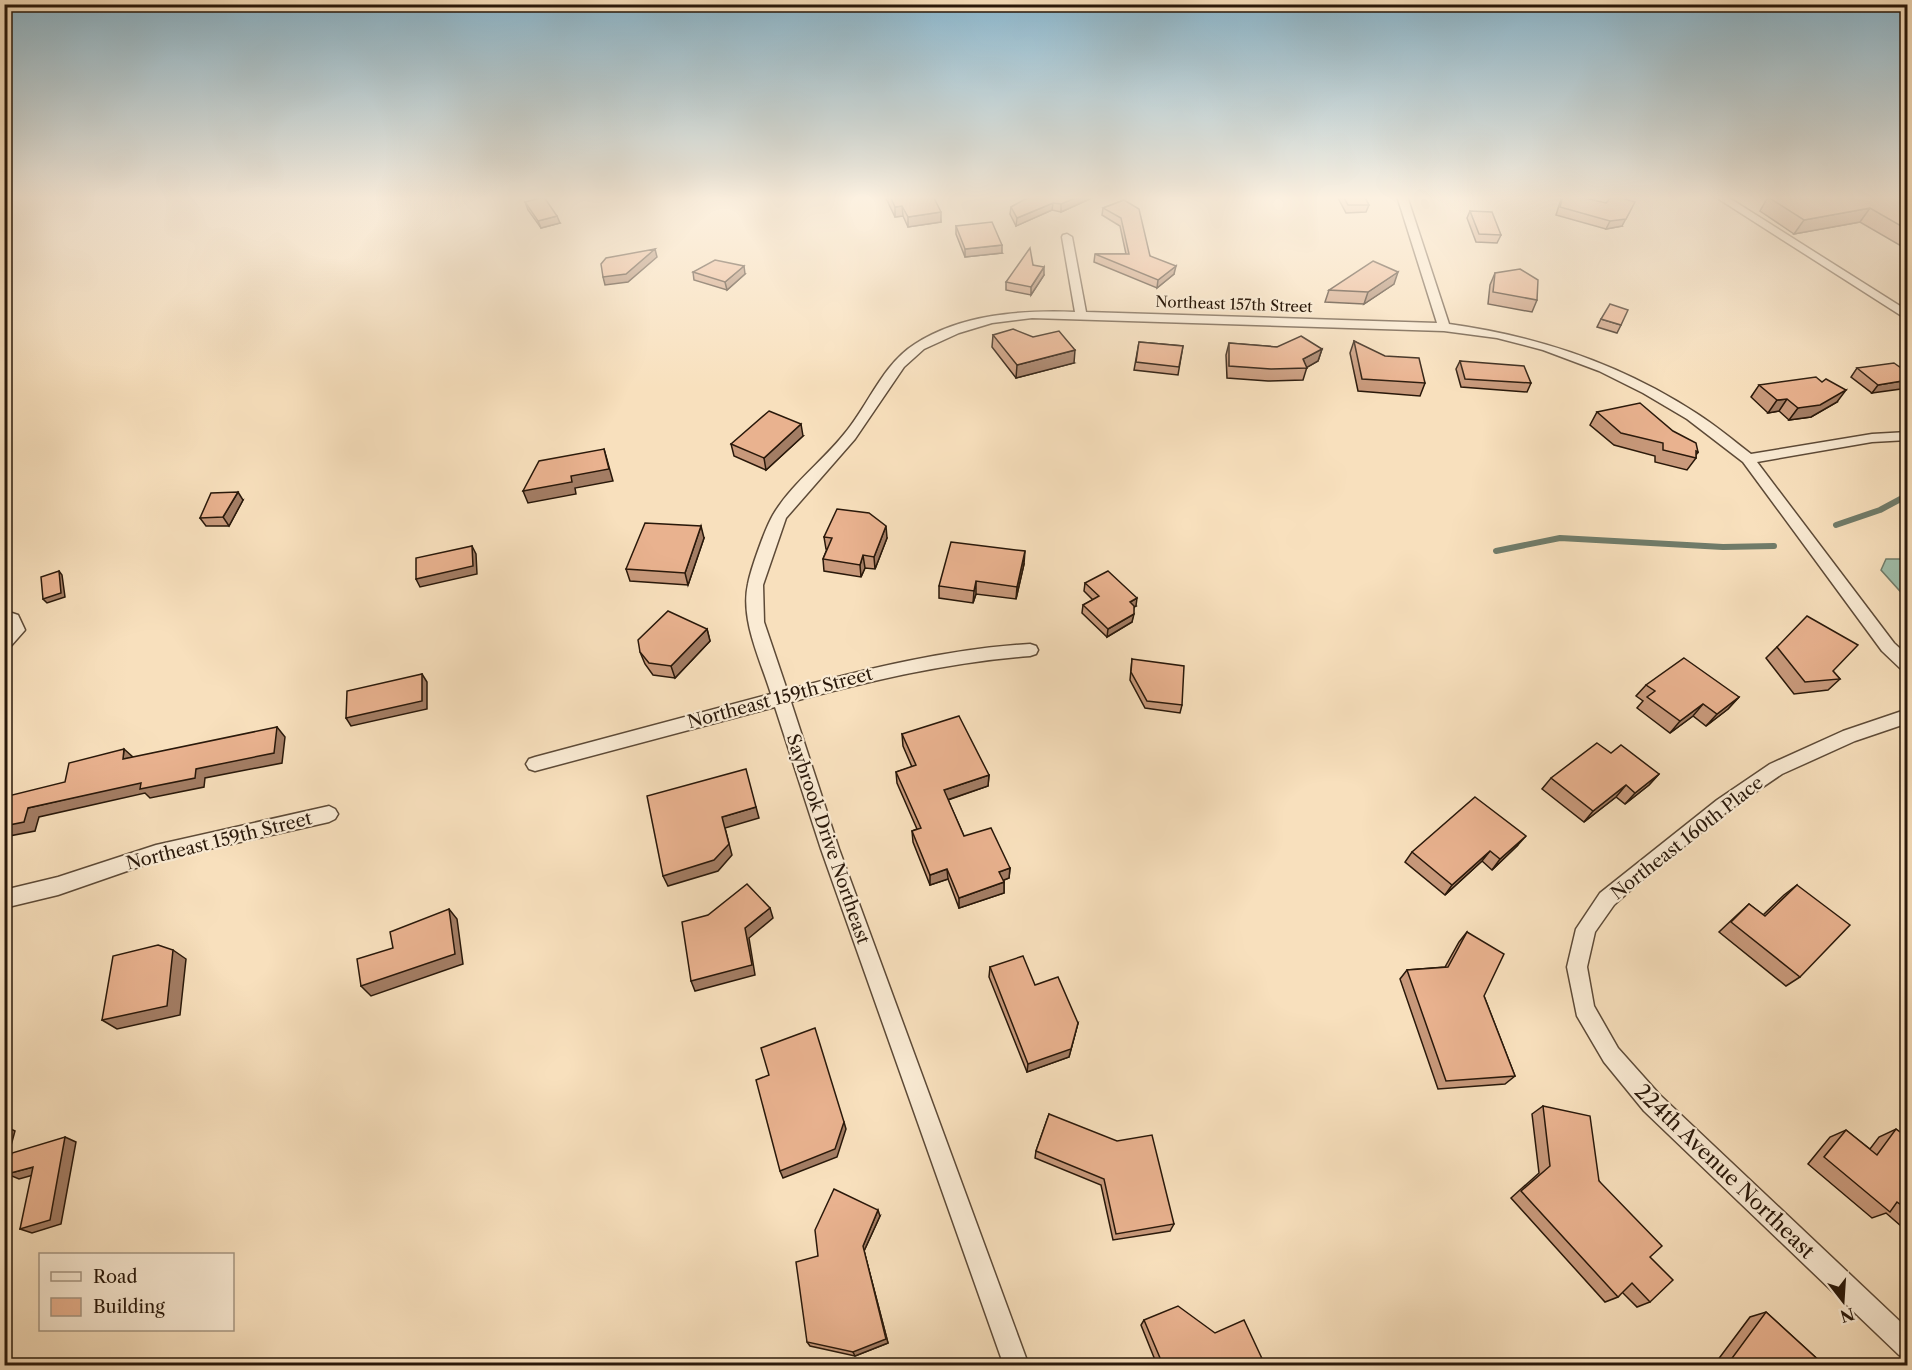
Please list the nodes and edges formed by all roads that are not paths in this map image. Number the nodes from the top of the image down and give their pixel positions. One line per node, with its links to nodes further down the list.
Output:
1 (1071, 260): 4 (street)
2 (1422, 260): 6 (street)
3 (1820, 260): 5 (street)
4 (1081, 315): 6 (street, Northeast 157th Street); 7 (street, Northeast 157th Street)
5 (1908, 316)
6 (1444, 327): 9 (street, Northeast 157th Street)
7 (920, 346): 14 (street, Saybrook Drive Northeast)
8 (1908, 436): 9 (street)
9 (1748, 459): 13 (street, Northeast 157th Street)
10 (4, 620): 11 (street)
11 (4, 643)
12 (1030, 650): 14 (street, Northeast 159th Street)
13 (1908, 666)
14 (779, 698): 16 (street, Northeast 159th Street); 21 (street, Saybrook Drive Northeast)
15 (1908, 716): 19 (street, Northeast 160th Place)
16 (535, 764)
17 (329, 814): 18 (street, Northeast 159th Street)
18 (4, 899)
19 (1584, 1009): 20 (street, 224th Avenue Northeast)
20 (1908, 1346)
21 (1017, 1365)

